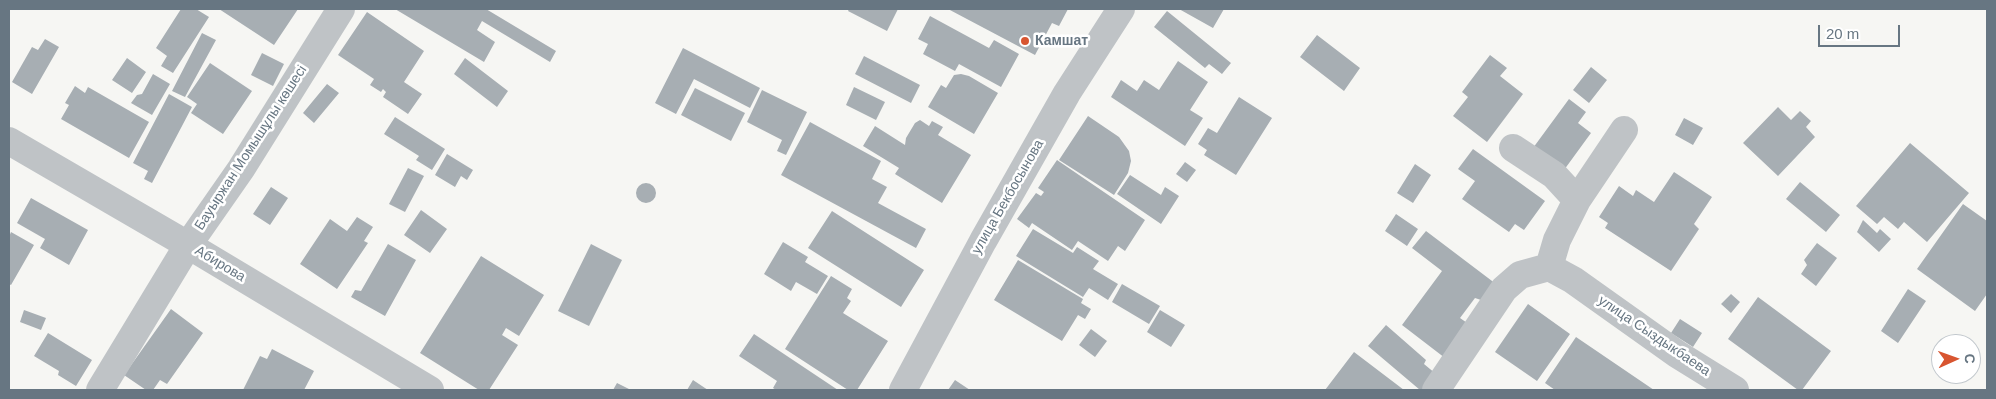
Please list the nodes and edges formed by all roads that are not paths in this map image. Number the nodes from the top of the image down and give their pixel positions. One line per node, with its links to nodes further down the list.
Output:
1 (341, 9): 7 (street, Бауыржан Момышұлы көшесі)
2 (1121, 9): 11 (street, улица Бекбосынова)
3 (1624, 130): 6 (street)
4 (9, 141): 7 (street, Абирова)
5 (1513, 148): 6 (street)
6 (1577, 200): 8 (street)
7 (188, 245): 9 (street, Бауыржан Момышұлы көшесі); 10 (street, Абирова)
8 (1549, 267): 12 (street); 13 (street, улица Сыздыкбаева)
9 (100, 390)
10 (430, 390)
11 (903, 390)
12 (1436, 390)
13 (1735, 390)

